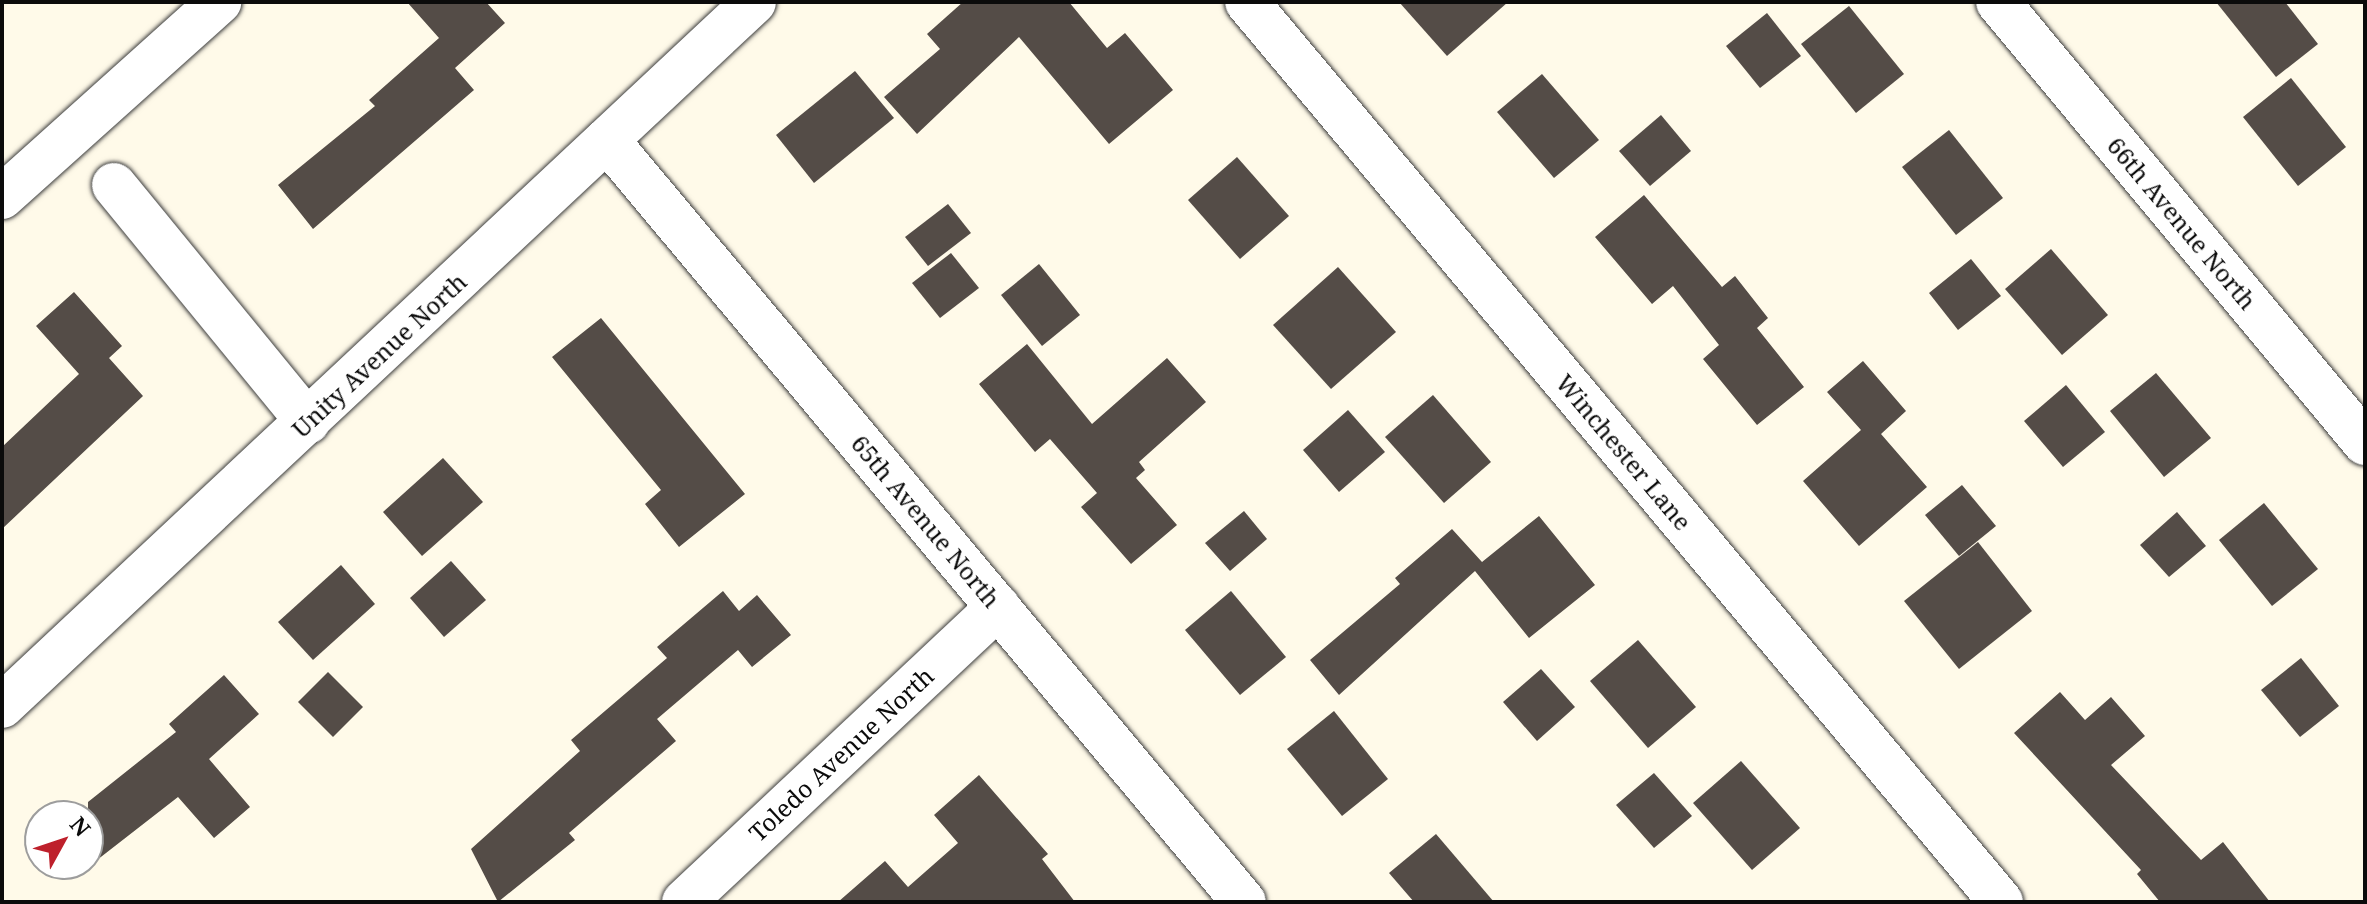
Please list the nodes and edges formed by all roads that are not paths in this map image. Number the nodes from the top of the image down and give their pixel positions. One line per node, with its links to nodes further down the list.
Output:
1 (219, 2): 7 (street)
2 (754, 2): 5 (street, Unity Avenue North)
3 (1247, 2): 14 (street, Winchester Lane)
4 (1998, 2): 9 (street, 66th Avenue North)
5 (607, 140): 8 (street, Unity Avenue North); 10 (street, 65th Avenue North)
6 (114, 185): 8 (street)
7 (2, 197)
8 (308, 422): 11 (street, Unity Avenue North)
9 (2365, 443)
10 (998, 607): 12 (street, Toledo Avenue North); 13 (street, 65th Avenue North)
11 (2, 706)
12 (684, 902)
13 (1244, 902)
14 (2001, 902)

